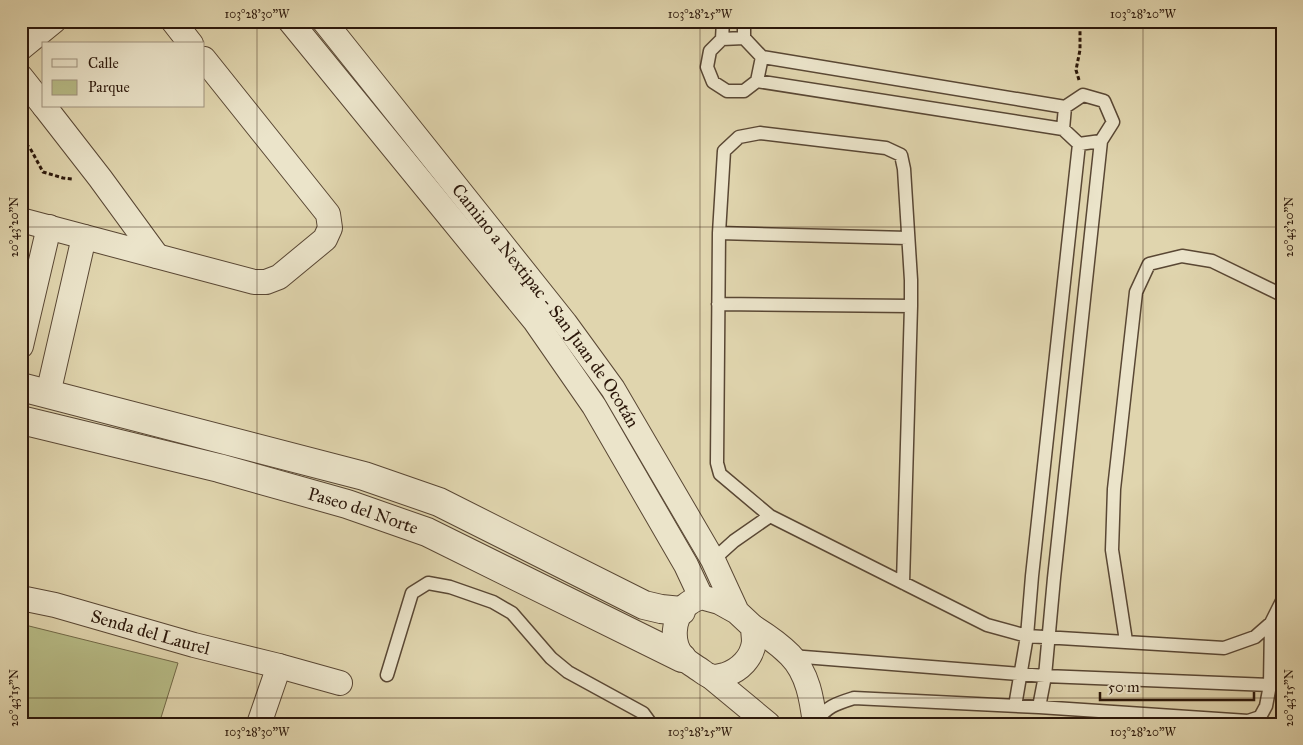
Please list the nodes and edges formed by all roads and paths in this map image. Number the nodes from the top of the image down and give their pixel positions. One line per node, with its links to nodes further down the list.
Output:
1 (54, 21): 11 (street)
2 (173, 21): 10 (street)
3 (290, 21): 38 (street, Camino a Nextipac - San Juan de Ocotán)
4 (324, 21): 36 (street, Camino a Nextipac - San Juan de Ocotán)
5 (723, 21): 9 (lane)
6 (744, 21): 8 (lane)
7 (1080, 21): 16 (path)
8 (744, 38): 9 (lane); 12 (lane)
9 (722, 40): 15 (lane)
10 (189, 42)
11 (21, 48)
12 (762, 57): 15 (lane); 18 (lane)
13 (205, 60): 30 (street)
14 (21, 77): 17 (street)
15 (758, 81): 20 (lane)
16 (1083, 95): 18 (lane); 22 (lane)
17 (42, 103)
18 (1065, 107): 20 (lane)
19 (46, 108): 24 (street)
20 (1063, 129): 23 (lane)
21 (21, 140): 24 (path)
22 (1101, 141): 23 (lane); 51 (lane)
23 (1079, 144): 50 (lane)
24 (100, 178): 30 (street)
25 (21, 220): 26 (street)
26 (49, 227): 28 (street); 34 (street)
27 (720, 234): 29 (lane); 29 (lane); 32 (lane)
28 (84, 237): 30 (street); 37 (street)
29 (908, 238): 33 (lane)
30 (157, 256)
31 (1282, 295): 52 (lane)
32 (718, 304): 33 (lane); 42 (lane)
33 (911, 306): 44 (lane)
34 (21, 346)
35 (21, 386): 37 (street, Paseo del Norte)
36 (613, 390): 38 (street); 43 (street, Camino a Nextipac - San Juan de Ocotán)
37 (48, 394): 40 (street, Paseo del Norte)
38 (594, 406): 47 (street, Camino a Nextipac - San Juan de Ocotán)
39 (21, 420): 41 (street, Paseo del Norte)
40 (228, 441): 41 (street); 47 (street, Paseo del Norte)
41 (219, 468): 54 (street, Paseo del Norte)
42 (770, 516): 43 (lane); 44 (lane)
43 (713, 560): 48 (street, Camino a Nextipac - San Juan de Ocotán)
44 (903, 583): 50 (lane)
45 (21, 598): 55 (street, Senda del Laurel)
46 (1282, 600): 49 (lane)
47 (691, 604): 48 (street); 54 (street)
48 (745, 619): 53 (street); 58 (street, Camino a Nextipac - San Juan de Ocotán)
49 (1271, 623): 52 (lane); 61 (lane)
50 (1027, 636): 51 (lane); 57 (lane)
51 (1048, 637): 52 (lane); 59 (lane)
52 (1126, 642)
53 (791, 656): 57 (lane); 64 (street)
54 (682, 658): 58 (street)
55 (279, 666): 60 (street, Senda del Laurel); 65 (street)
56 (387, 675): 66 (lane)
57 (1021, 675): 59 (lane); 62 (lane)
58 (710, 676): 67 (street)
59 (1045, 676): 61 (lane); 63 (lane)
60 (340, 684)
61 (1270, 685): 63 (lane)
62 (1015, 706): 63 (lane); 64 (lane)
63 (1038, 707)
64 (815, 723)
65 (259, 724)
66 (651, 724)
67 (768, 724)

